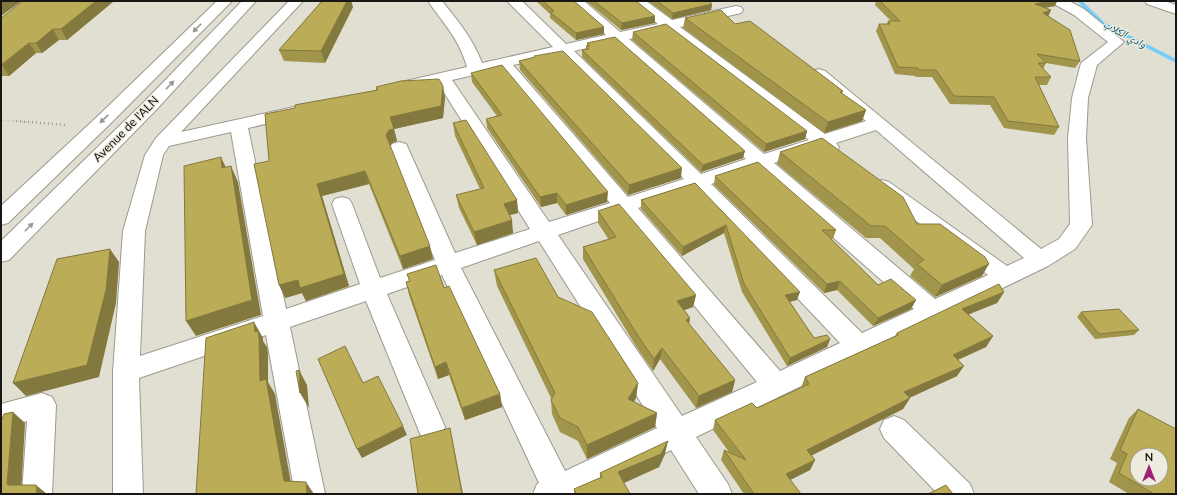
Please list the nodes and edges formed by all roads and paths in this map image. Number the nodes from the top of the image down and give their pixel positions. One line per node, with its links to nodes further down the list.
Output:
1 (225, 1): 24 (street, one-way to 24)
2 (250, 1): 36 (street, Avenue de l'ALN, one-way to 2)
3 (296, 1): 26 (street)
4 (435, 1): 17 (street)
5 (514, 1): 14 (street)
6 (576, 1): 13 (street)
7 (638, 1): 12 (street)
8 (1059, 1): 37 (street)
9 (1152, 2): 11 (street)
10 (736, 10): 12 (street)
11 (1176, 10)
12 (669, 25): 13 (street); 25 (street)
13 (616, 37): 14 (street); 29 (street)
14 (563, 50): 15 (street); 31 (street)
15 (503, 63): 17 (street); 33 (street)
16 (805, 63): 22 (street)
17 (476, 70): 18 (street)
18 (442, 77): 19 (street); 35 (street)
19 (390, 90)
20 (306, 109): 23 (street)
21 (1, 120): 24 (path)
22 (879, 123): 25 (street); 37 (street)
23 (238, 124): 26 (street); 42 (street)
24 (96, 127): 34 (street)
25 (821, 141): 28 (street); 29 (street)
26 (162, 142): 44 (street)
27 (399, 148): 38 (street)
28 (840, 155)
29 (760, 161): 31 (street); 41 (street)
30 (866, 174): 39 (street)
31 (696, 181): 33 (street); 43 (street)
32 (342, 204): 40 (street)
33 (624, 205): 35 (street); 45 (street)
34 (1, 218)
35 (544, 232): 38 (street); 49 (street)
36 (1, 254)
37 (1040, 260): 39 (street)
38 (448, 264): 40 (street); 50 (street)
39 (1005, 276): 41 (street)
40 (374, 289): 42 (street); 47 (street)
41 (932, 311): 43 (street)
42 (277, 321): 44 (street); 53 (street)
43 (859, 346): 45 (street)
44 (126, 372): 52 (street)
45 (776, 385): 49 (street)
46 (1, 416): 51 (street)
47 (431, 427)
48 (894, 430): 55 (street)
49 (676, 433): 50 (street); 54 (street)
50 (553, 492)
51 (37, 494)
52 (128, 494)
53 (310, 494)
54 (717, 494)
55 (959, 494)

